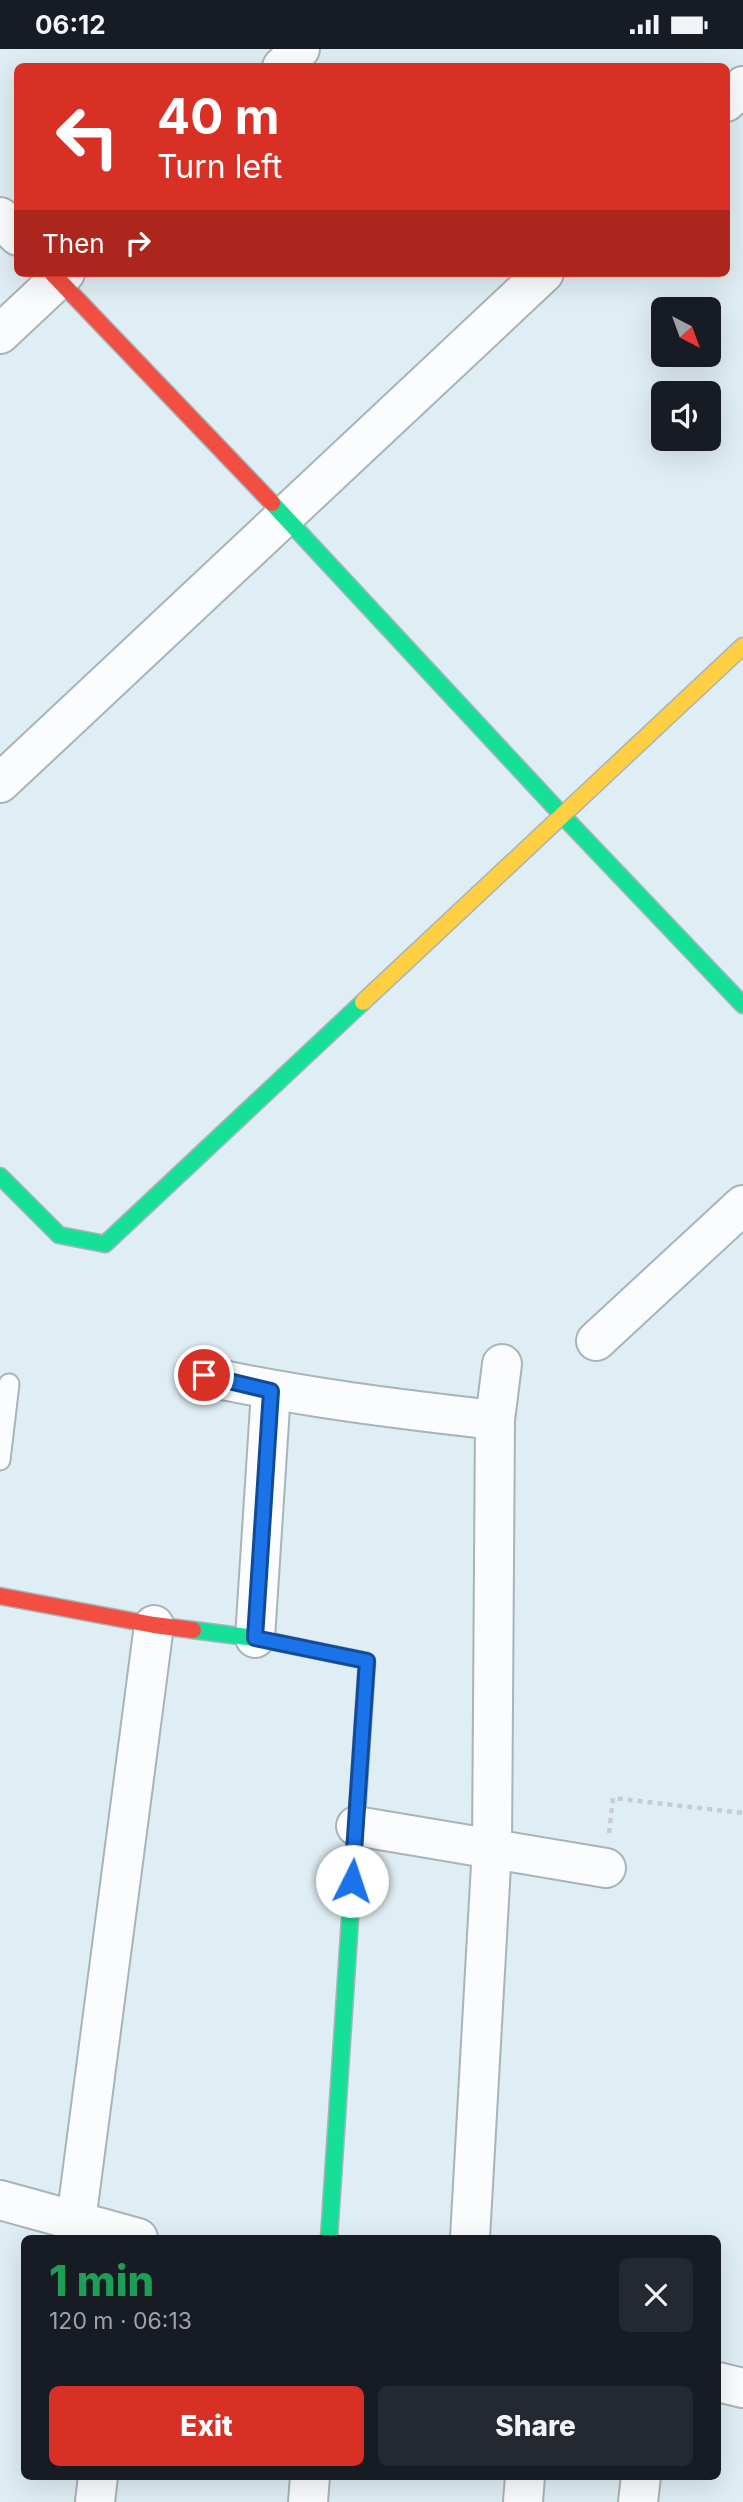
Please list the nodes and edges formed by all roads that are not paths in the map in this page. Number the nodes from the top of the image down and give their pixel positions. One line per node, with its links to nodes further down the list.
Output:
1 (0, 217): 2 (street)
2 (14, 232)
3 (56, 277): 6 (street)
4 (60, 277): 7 (street)
5 (535, 277): 7 (street)
6 (0, 334)
7 (284, 516): 9 (street); 10 (street)
8 (743, 646): 10 (street)
9 (0, 783)
10 (563, 816): 11 (street); 12 (street)
11 (743, 1005)
12 (0, 1176)
13 (743, 1205): 14 (street)
14 (596, 1341)
15 (502, 1364): 19 (street)
16 (204, 1375): 18 (street)
17 (9, 1384): 20 (lane)
18 (271, 1391): 19 (street); 23 (street)
19 (495, 1420): 25 (street)
20 (0, 1460)
21 (0, 1596): 22 (street)
22 (154, 1625): 23 (street); 28 (street)
23 (255, 1638): 24 (street)
24 (356, 1826): 25 (street); 30 (street)
25 (492, 1847): 26 (street); 31 (street)
26 (606, 1868)
27 (0, 2200): 28 (street)
28 (76, 2221): 29 (street)
29 (122, 2235)
30 (329, 2235)
31 (470, 2235)
32 (721, 2383): 33 (street)
33 (743, 2388)
34 (98, 2480): 38 (street)
35 (310, 2480): 39 (street)
36 (525, 2480): 40 (street)
37 (641, 2480): 41 (street)
38 (95, 2502)
39 (308, 2502)
40 (523, 2502)
41 (638, 2502)

